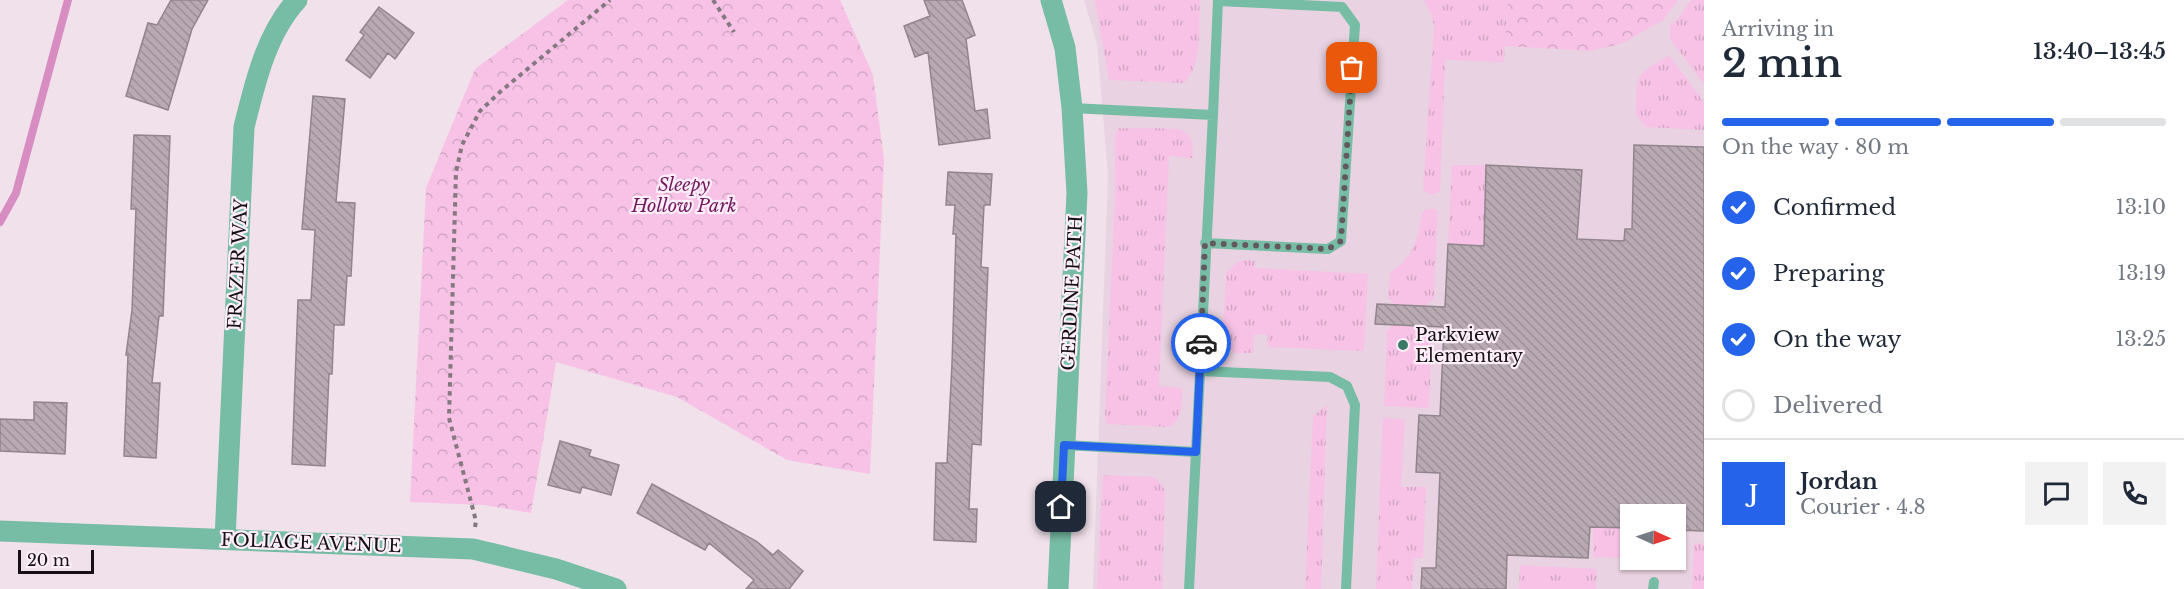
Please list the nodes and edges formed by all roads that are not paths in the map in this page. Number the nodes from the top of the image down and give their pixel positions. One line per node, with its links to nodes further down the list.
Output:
1 (297, 0): 10 (street, FRAZER WAY)
2 (1051, 0): 3 (street, GERDINE PATH)
3 (1072, 108): 4 (lane); 7 (street, GERDINE PATH)
4 (1213, 115): 5 (lane); 5 (lane)
5 (1205, 243): 6 (lane)
6 (1200, 371): 8 (lane); 14 (lane)
7 (1064, 445): 8 (lane); 12 (street, GERDINE PATH)
8 (1196, 452): 13 (lane)
9 (0, 531): 10 (street, FOLIAGE AVENUE)
10 (225, 539): 11 (street, FOLIAGE AVENUE)
11 (616, 589)
12 (1058, 589)
13 (1189, 589)
14 (1346, 589)

